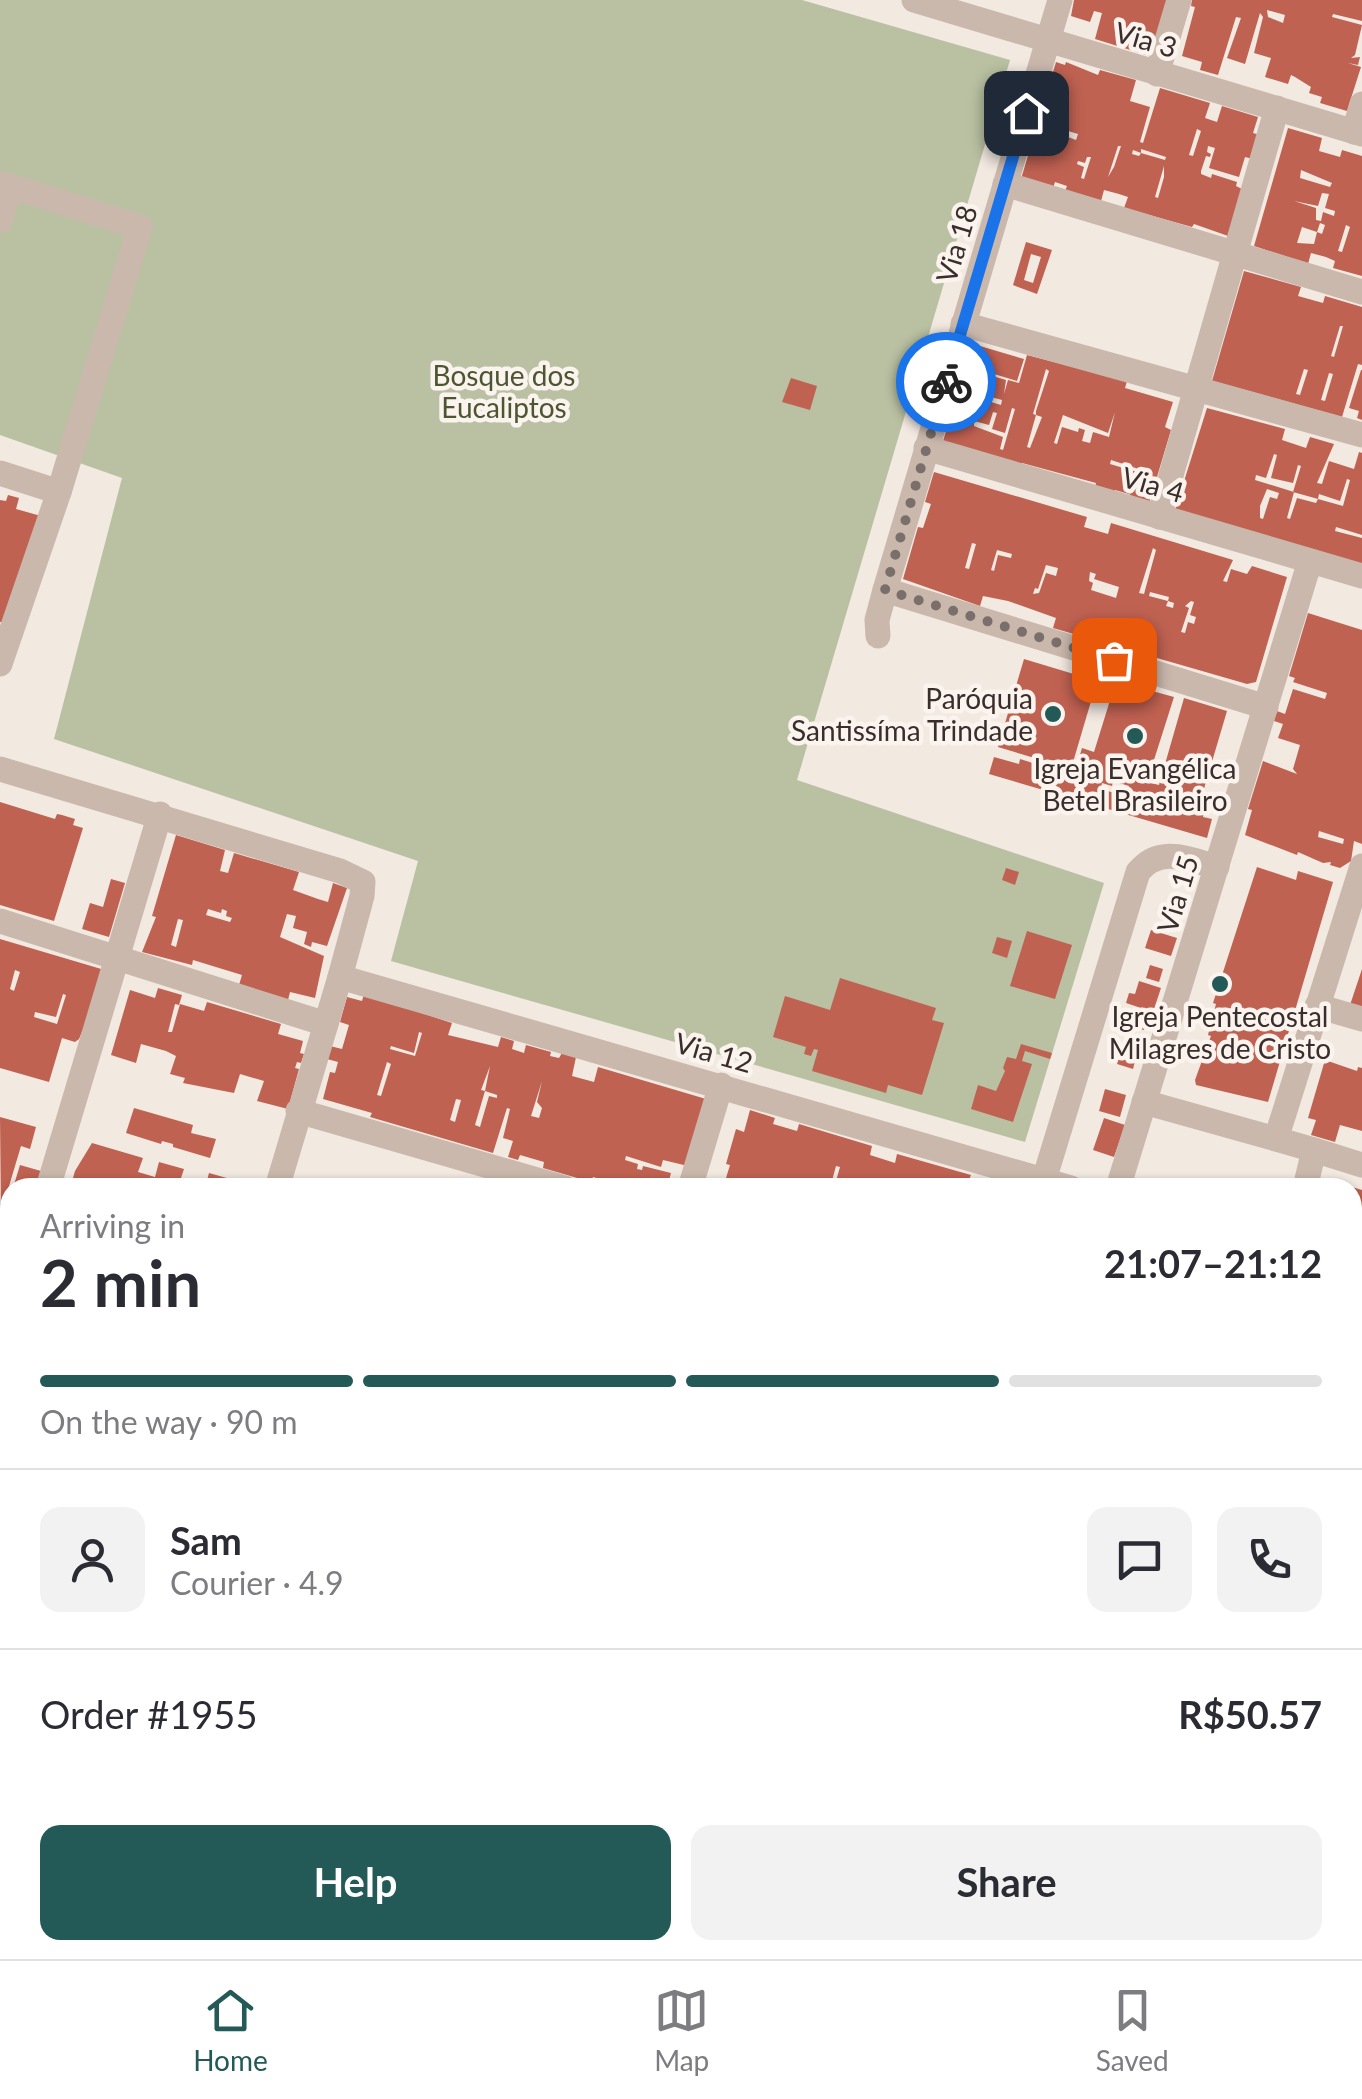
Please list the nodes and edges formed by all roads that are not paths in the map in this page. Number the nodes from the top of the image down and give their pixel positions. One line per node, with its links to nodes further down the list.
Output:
1 (914, 0): 4 (street, Via 3)
2 (1060, 0): 4 (street, Via 18)
3 (1180, 0): 5 (street)
4 (1048, 42): 5 (street, Via 3); 9 (street, Via 18)
5 (1157, 74): 7 (street, Via 3)
6 (1362, 104): 8 (street)
7 (1277, 108): 8 (street, Via 3); 12 (street)
8 (1358, 133)
9 (1005, 184): 12 (street); 14 (street, Via 18)
10 (6, 185): 11 (street); 19 (street)
11 (0, 220)
12 (1236, 255): 13 (street); 15 (street)
13 (1362, 292)
14 (963, 324): 15 (street); 17 (street, Via 18)
15 (1196, 390): 16 (street); 20 (street)
16 (1362, 435)
17 (926, 448): 20 (street, Via 4); 23 (street, Via 18)
18 (0, 473): 19 (street)
19 (59, 492): 24 (street)
20 (1158, 517): 21 (street, Via 4)
21 (1310, 561): 22 (street, Via 4); 27 (street, Via 15)
22 (1362, 576)
23 (885, 590): 25 (street, Via 18); 27 (street)
24 (5, 633): 26 (street)
25 (878, 636)
26 (0, 664)
27 (1266, 708): 30 (street, Via 15)
28 (0, 768): 29 (street)
29 (160, 814): 33 (street); 34 (street)
30 (1217, 867): 39 (street, Via 15); 49 (street)
31 (1361, 873): 35 (street)
32 (0, 922): 33 (street)
33 (116, 958): 37 (street); 44 (street)
34 (340, 976): 37 (street); 38 (street, Via 12)
35 (1318, 1006): 36 (street); 41 (street)
36 (1362, 1020)
37 (326, 1024): 40 (street)
38 (721, 1086): 47 (street); 48 (street, Via 12)
39 (1144, 1102): 41 (street); 50 (street, Via 15)
40 (298, 1110): 45 (street); 46 (street)
41 (1276, 1138): 42 (street)
42 (1314, 1150): 43 (street); 51 (street)
43 (1362, 1166)
44 (51, 1178)
45 (279, 1178)
46 (531, 1178)
47 (693, 1178)
48 (1037, 1178)
49 (1045, 1178)
50 (1121, 1178)
51 (1307, 1178)

